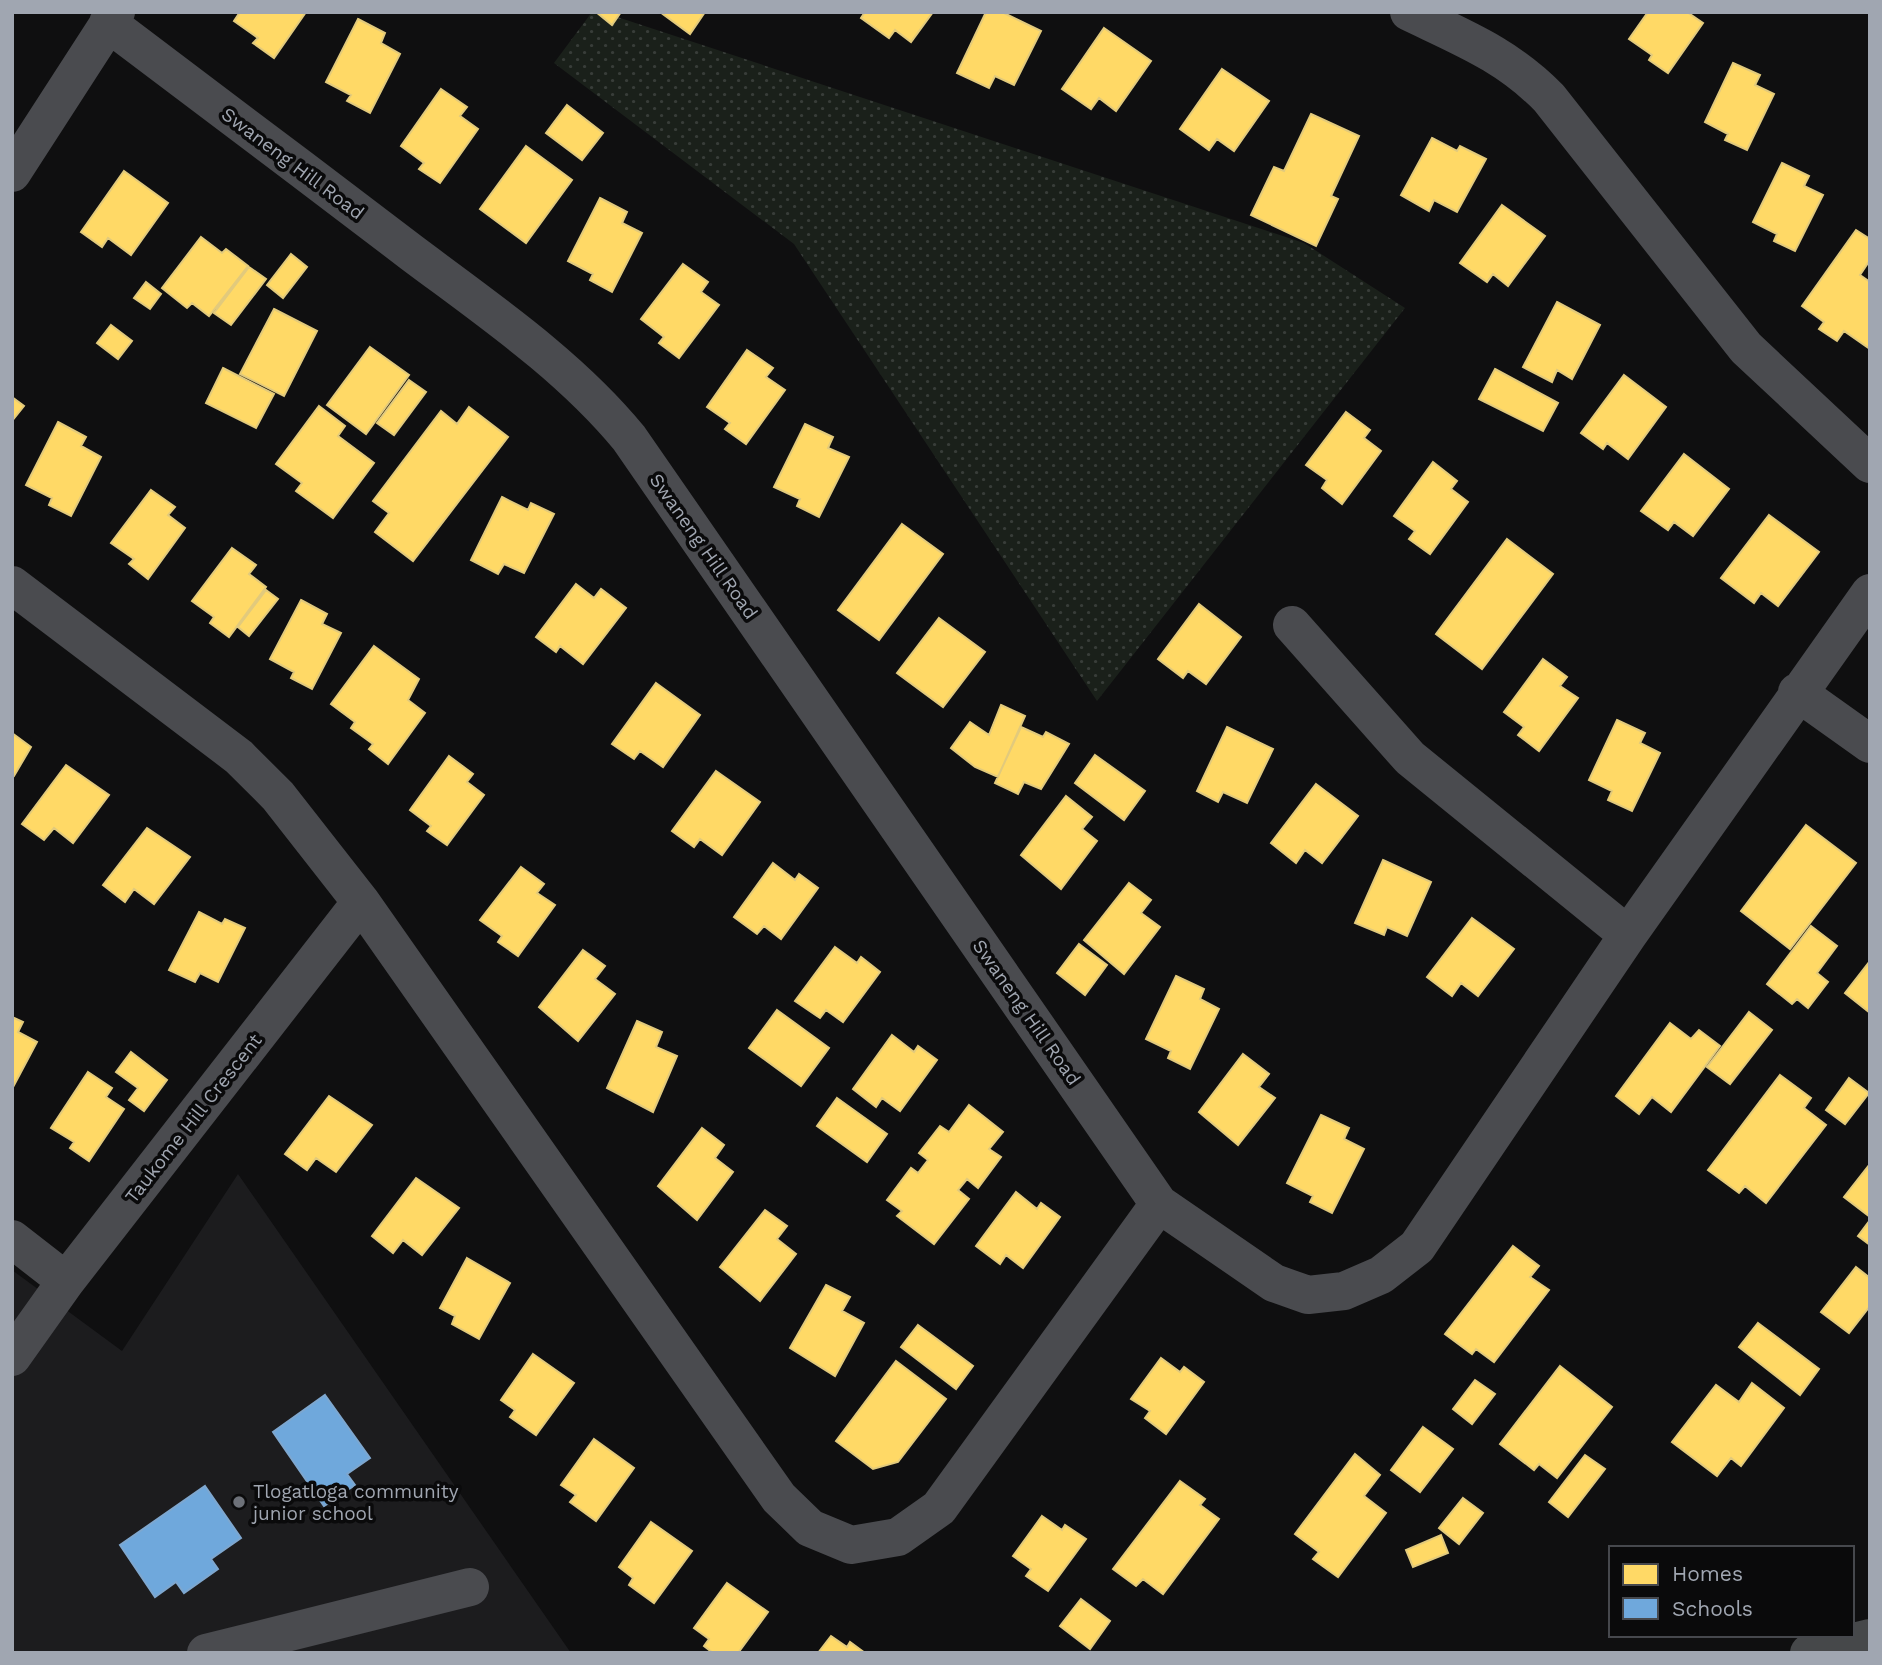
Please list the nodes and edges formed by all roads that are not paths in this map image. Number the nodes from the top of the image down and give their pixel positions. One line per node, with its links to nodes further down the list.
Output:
1 (1409, 12): 4 (street)
2 (112, 17): 3 (street); 12 (street, Swaneng Hill Road)
3 (12, 173)
4 (1870, 464)
5 (12, 585): 10 (street)
6 (1870, 593): 8 (street)
7 (1292, 625): 11 (street)
8 (1797, 692): 9 (street); 11 (street)
9 (1870, 744)
10 (361, 902): 12 (street); 14 (street, Taukome Hill Crescent)
11 (1628, 935): 12 (street)
12 (1159, 1203)
13 (12, 1239): 14 (street)
14 (66, 1281): 15 (street, Taukome Hill Crescent)
15 (12, 1357)
16 (470, 1587): 18 (street)
17 (1870, 1637): 19 (main road)
18 (205, 1653)
19 (1809, 1653)

